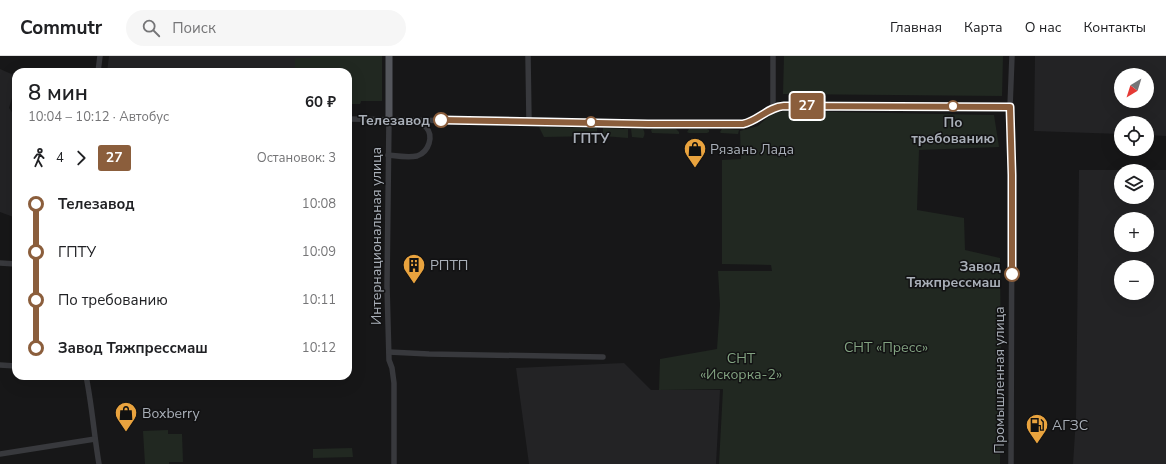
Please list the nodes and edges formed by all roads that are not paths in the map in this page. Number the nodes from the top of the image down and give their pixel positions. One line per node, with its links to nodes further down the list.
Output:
1 (100, 56): 6 (street)
2 (389, 56): 10 (main road, Интернациональная улица)
3 (528, 56): 13 (street)
4 (773, 56): 8 (street)
5 (1012, 56): 7 (street, Промышленная улица)
6 (98, 68)
7 (1010, 107): 8 (street); 27 (street, Промышленная улица)
8 (773, 108): 13 (street)
9 (352, 118): 10 (street)
10 (389, 119): 11 (street); 15 (street, Интернациональная улица)
11 (415, 120): 12 (street); 14 (street)
12 (437, 120): 13 (street); 14 (street)
13 (529, 121)
14 (428, 131): 15 (street)
15 (388, 155): 18 (street, Интернациональная улица)
16 (0, 263): 17 (street)
17 (12, 264)
18 (389, 352): 19 (street); 26 (street, Интернациональная улица)
19 (603, 357)
20 (0, 365): 21 (street)
21 (12, 366)
22 (87, 380): 23 (street)
23 (95, 439): 24 (street); 25 (street)
24 (0, 454)
25 (99, 464)
26 (394, 464)
27 (1011, 464)

